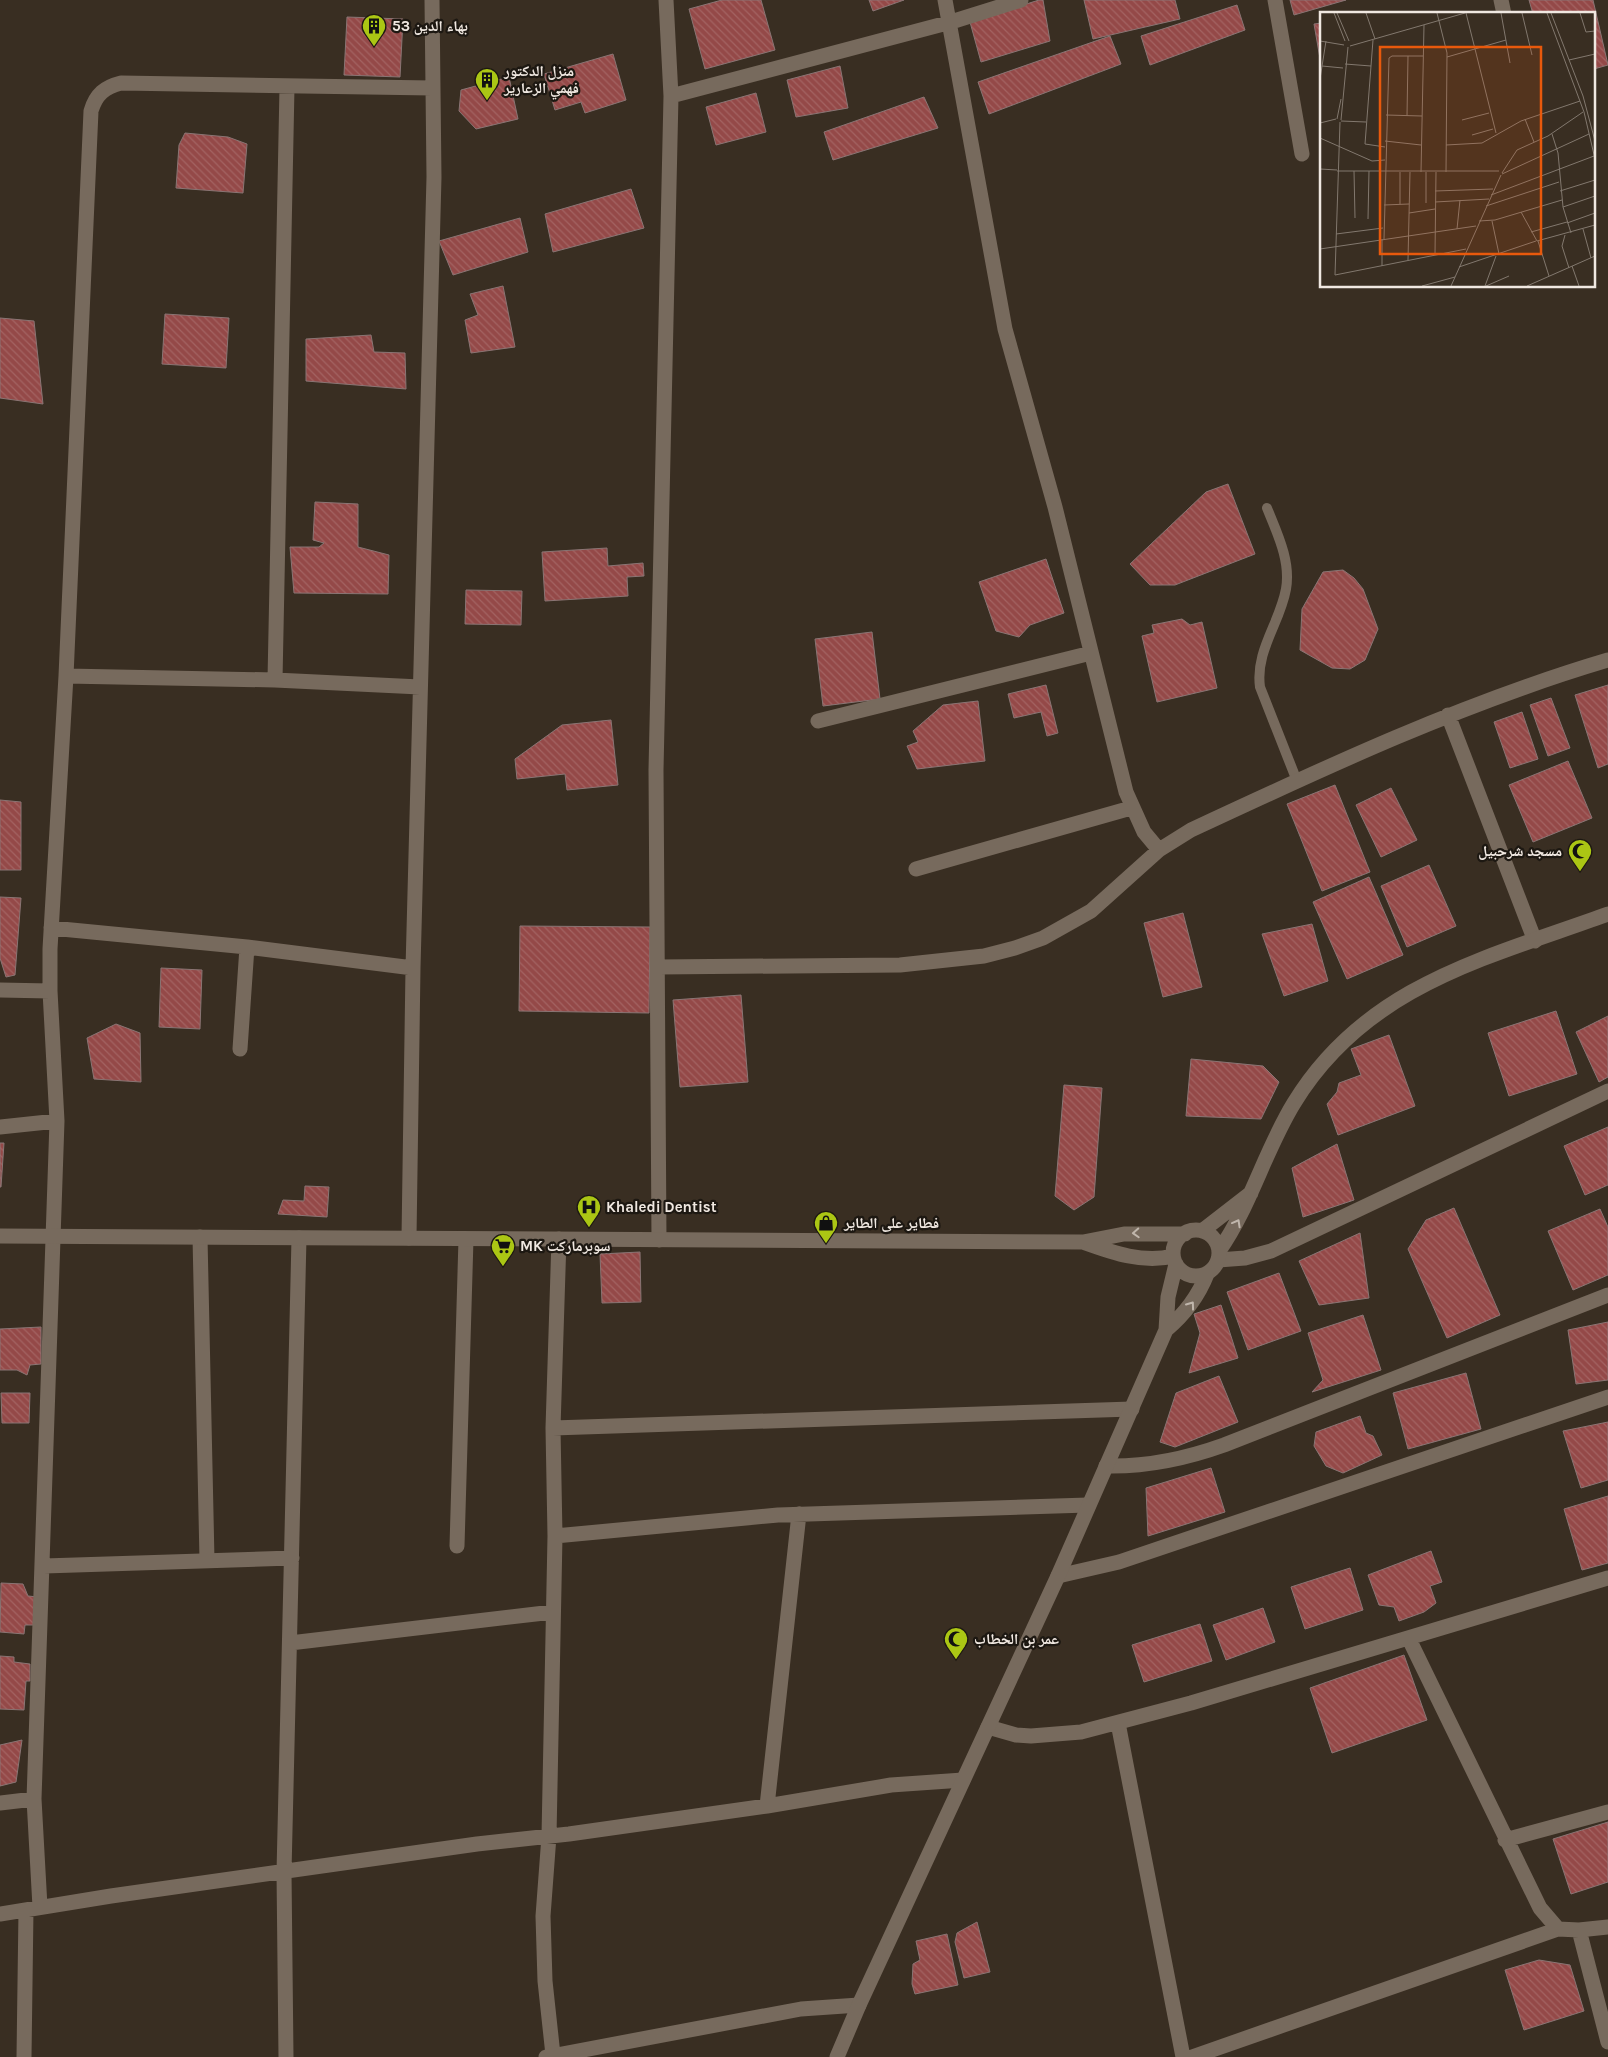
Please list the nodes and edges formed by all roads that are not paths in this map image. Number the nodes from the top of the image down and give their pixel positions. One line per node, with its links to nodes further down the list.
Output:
1 (432, 0): 8 (street)
2 (666, 0): 9 (street)
3 (945, 0): 6 (street)
4 (1021, 0): 6 (street)
5 (1275, 0): 10 (street)
6 (950, 22): 9 (street); 12 (street)
7 (287, 86): 8 (street); 14 (street); 15 (street)
8 (432, 88): 16 (street)
9 (671, 96): 27 (street)
10 (1302, 154)
11 (1267, 508): 19 (lane)
12 (1091, 653): 18 (street); 20 (street)
13 (1608, 660): 17 (street)
14 (66, 676): 15 (street); 24 (street)
15 (275, 680): 16 (street)
16 (420, 687): 28 (street)
17 (1448, 715): 19 (street); 25 (street)
18 (818, 721)
19 (1298, 781): 21 (street)
20 (1131, 808): 21 (street); 22 (street)
21 (1159, 850): 27 (street)
22 (916, 869)
23 (1608, 914): 25 (street)
24 (52, 928): 26 (street); 30 (street)
25 (1536, 940): 35 (street)
26 (247, 948): 28 (street); 31 (street)
27 (658, 967): 45 (street)
28 (413, 968): 42 (street)
29 (0, 990): 30 (street)
30 (50, 991): 33 (street)
31 (240, 1049)
32 (1608, 1091): 47 (street)
33 (57, 1121): 34 (street); 39 (street)
34 (0, 1127)
35 (1252, 1192): 36 (street); 47 (street, one-way to 35)
36 (1202, 1231): 37 (street); 47 (street)
37 (1185, 1234): 46 (street, one-way to 46); 48 (street)
38 (0, 1236): 39 (street)
39 (52, 1236): 40 (street); 62 (street)
40 (200, 1237): 41 (street); 61 (street)
41 (300, 1238): 42 (street); 60 (street)
42 (410, 1238): 43 (street)
43 (466, 1239): 44 (street); 59 (street)
44 (558, 1239): 45 (street); 54 (street)
45 (658, 1240): 46 (street)
46 (1083, 1242): 48 (street)
47 (1218, 1256): 49 (street)
48 (1174, 1260): 49 (street); 51 (street)
49 (1207, 1274): 51 (street, one-way to 49)
50 (1608, 1295): 55 (street)
51 (1166, 1330): 53 (street)
52 (1608, 1397): 63 (street)
53 (1132, 1409): 54 (street); 55 (street)
54 (553, 1428): 58 (street)
55 (1106, 1466): 56 (street)
56 (1088, 1505): 57 (street); 63 (street)
57 (799, 1514): 58 (street); 73 (street)
58 (555, 1536): 65 (street)
59 (457, 1546)
60 (292, 1558): 61 (street); 67 (street)
61 (208, 1560): 62 (street)
62 (44, 1566): 71 (street)
63 (1058, 1576): 69 (street)
64 (1608, 1578): 66 (street)
65 (553, 1612): 67 (street); 75 (street)
66 (1409, 1638): 68 (street); 76 (street)
67 (290, 1643): 77 (street)
68 (1118, 1723): 69 (street); 89 (street)
69 (988, 1726): 70 (street)
70 (963, 1780): 73 (street); 83 (street)
71 (34, 1799): 72 (street); 78 (street)
72 (0, 1803)
73 (767, 1806): 75 (street)
74 (1608, 1812): 76 (street)
75 (549, 1836): 77 (street); 85 (street)
76 (1505, 1840): 81 (street)
77 (284, 1872): 78 (street); 87 (street)
78 (33, 1909): 79 (street); 86 (street)
79 (0, 1914)
80 (1608, 1927): 82 (street)
81 (1558, 1929): 82 (street); 90 (street)
82 (1579, 1930): 84 (street)
83 (859, 2005): 85 (street); 88 (street)
84 (1608, 2042)
85 (550, 2056)
86 (24, 2057)
87 (286, 2057)
88 (837, 2057)
89 (1183, 2057)
90 (1192, 2057)

